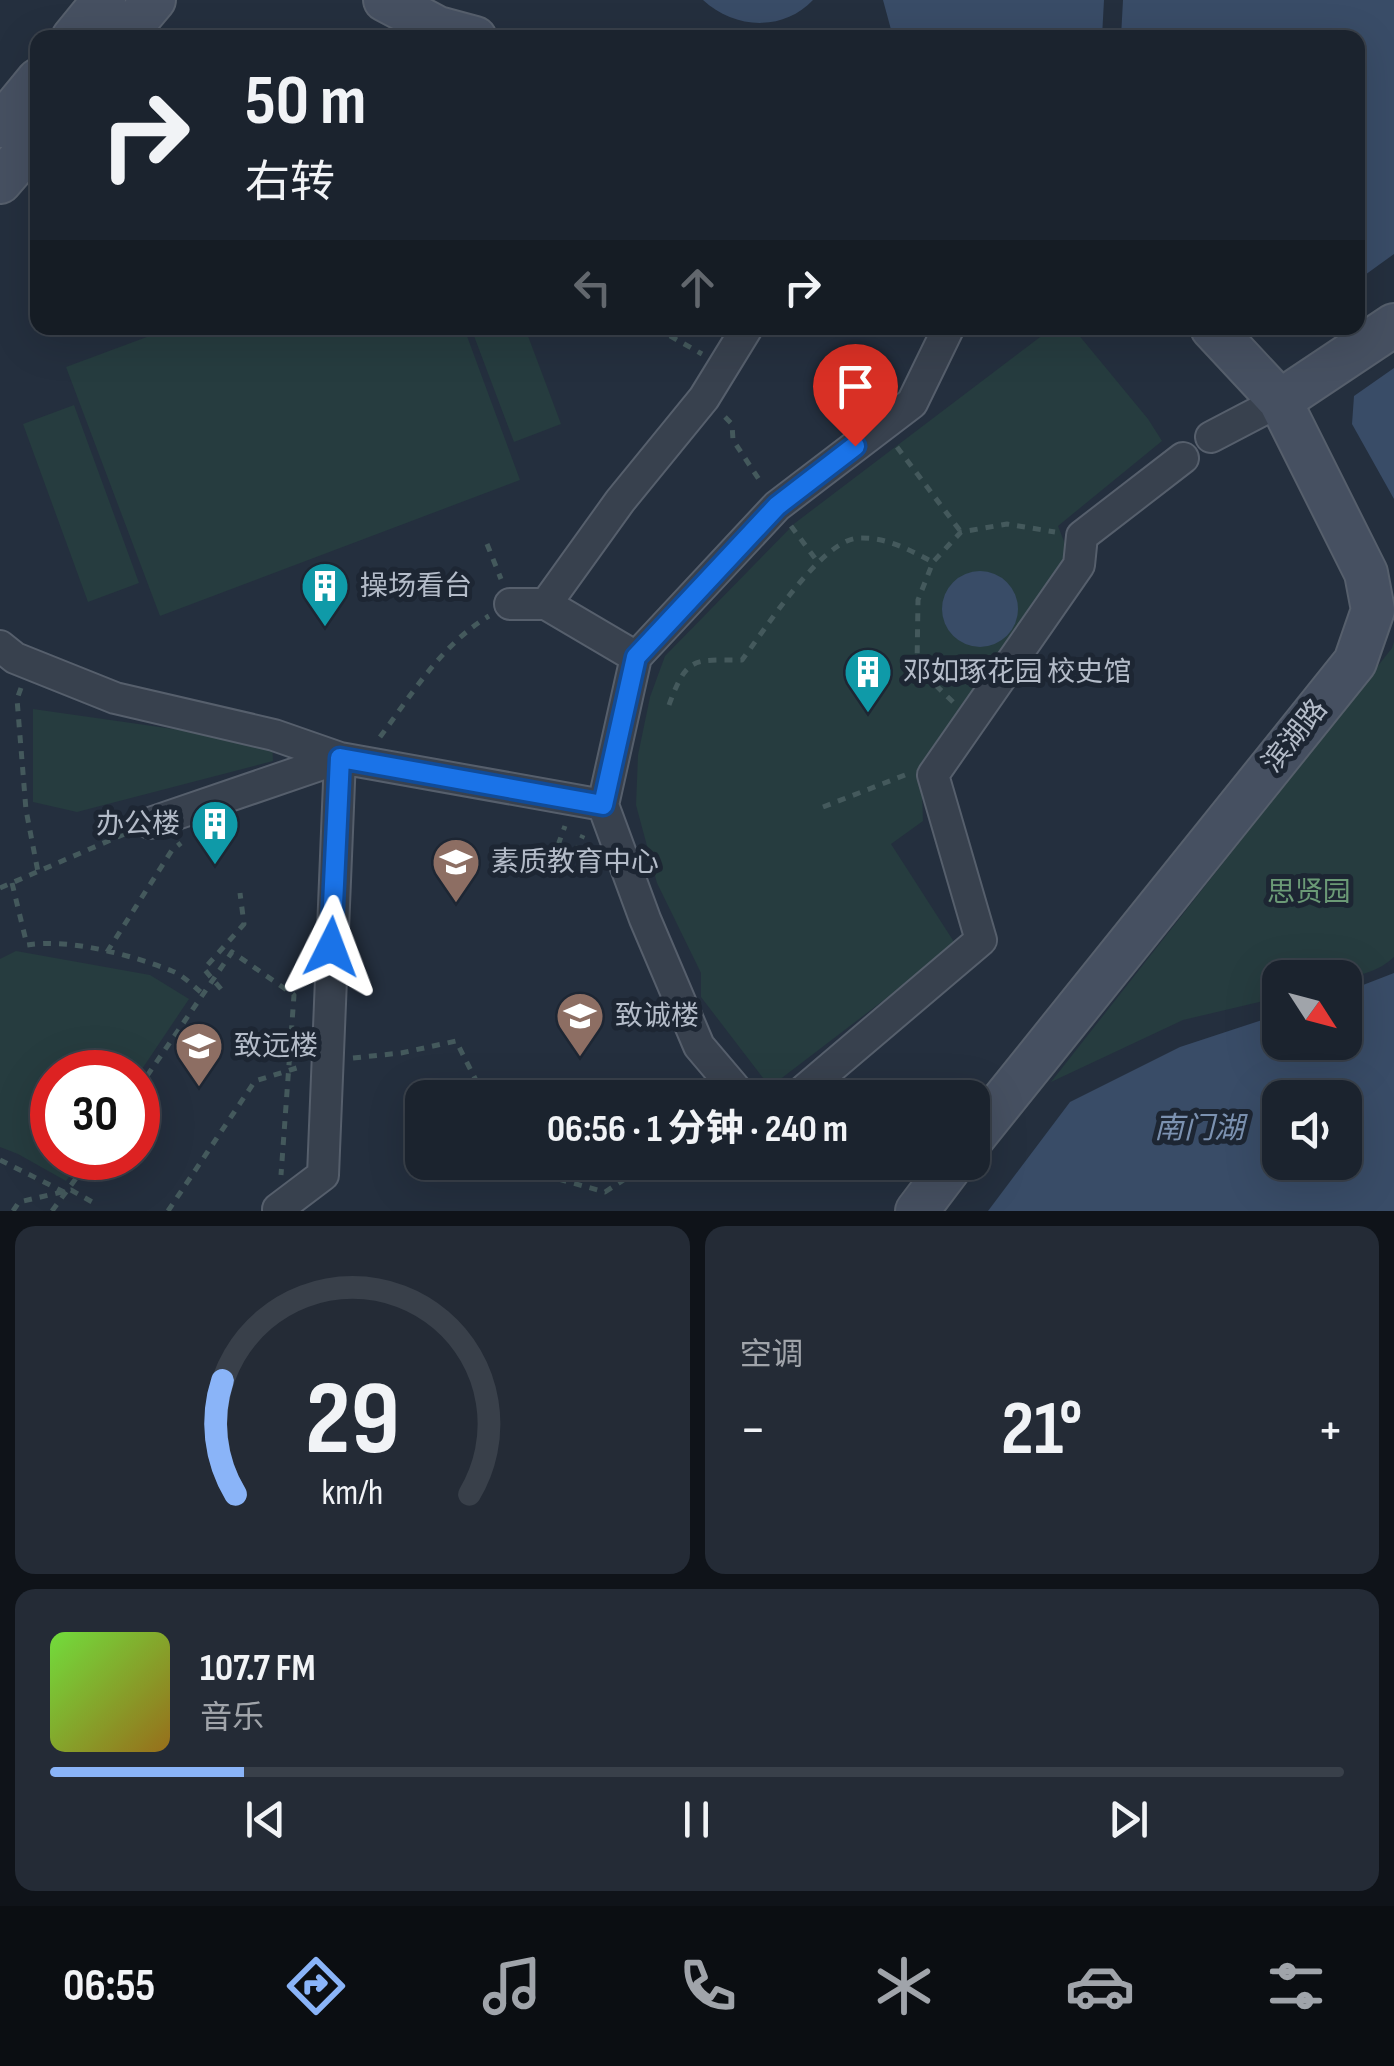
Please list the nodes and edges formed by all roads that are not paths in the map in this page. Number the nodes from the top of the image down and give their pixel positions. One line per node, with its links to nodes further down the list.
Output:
1 (104, 0): 4 (street)
2 (154, 0): 5 (street)
3 (385, 0): 6 (street)
4 (80, 30)
5 (129, 30)
6 (445, 30)
7 (30, 90): 8 (street)
8 (0, 126)
9 (30, 147): 10 (street)
10 (0, 182)
11 (1394, 325): 15 (street)
12 (742, 335): 19 (street)
13 (945, 335): 21 (street)
14 (1218, 335): 15 (street, 滨湖路)
15 (1280, 402): 16 (street); 27 (street, 滨湖路)
16 (1211, 436)
17 (1182, 458): 26 (street)
18 (510, 604): 19 (street)
19 (546, 604): 21 (street)
20 (0, 646): 22 (street)
21 (636, 657): 23 (street)
22 (352, 759): 23 (street); 24 (street); 29 (street)
23 (596, 814): 25 (street)
24 (150, 823)
25 (728, 1080)
26 (816, 1080)
27 (990, 1117)
28 (940, 1180): 30 (street)
29 (278, 1210)
30 (917, 1211)

